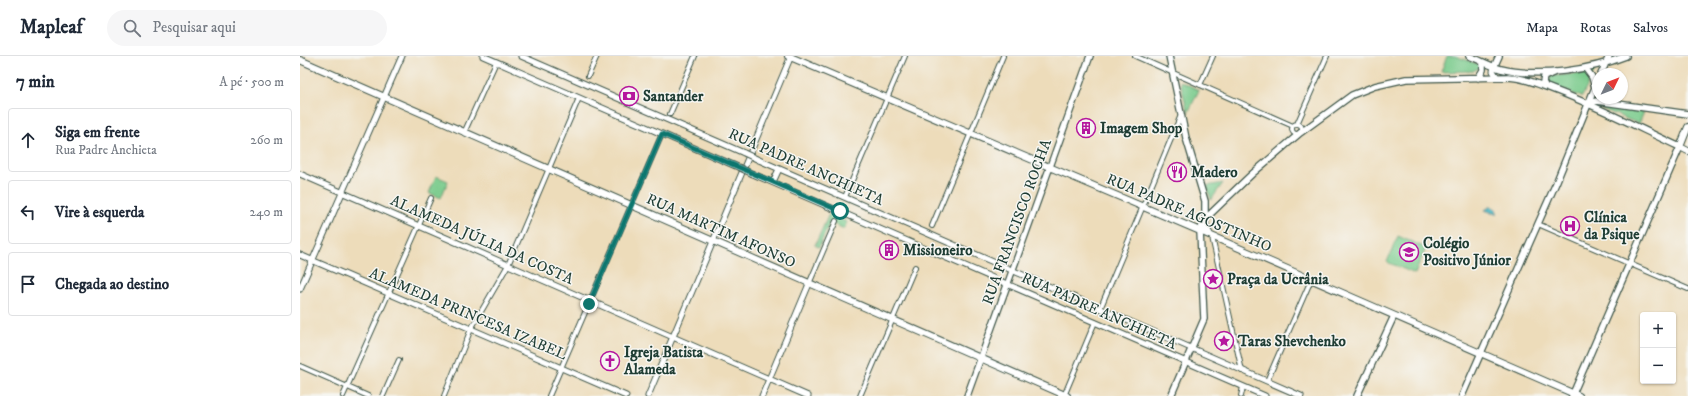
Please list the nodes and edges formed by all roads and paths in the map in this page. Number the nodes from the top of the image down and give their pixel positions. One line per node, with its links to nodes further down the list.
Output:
1 (402, 56): 34 (street)
2 (482, 56): 19 (street, RUA PADRE ANCHIETA)
3 (521, 56): 50 (street, RUA PADRE ANCHIETA, bridge)
4 (597, 56): 27 (street)
5 (695, 56): 38 (street)
6 (790, 56): 36 (main road, RUA PADRE AGOSTINHO); 66 (street)
7 (905, 56): 36 (street)
8 (1003, 56): 46 (street)
9 (1090, 56): 49 (main road, RUA FRANCISCO ROCHA)
10 (1135, 56): 26 (street)
11 (1169, 56): 26 (main road)
12 (1213, 56): 31 (street)
13 (1327, 56): 41 (street)
14 (1469, 56): 20 (main road)
15 (1499, 56): 22 (main road)
16 (1609, 56): 21 (main road)
17 (1625, 56): 21 (main road)
18 (300, 60): 34 (main road, RUA MARTIM AFONSO)
19 (496, 62): 35 (street, RUA PADRE ANCHIETA); 43 (street)
20 (1483, 62): 22 (main road); 30 (main road)
21 (1605, 64): 23 (main road); 24 (main road)
22 (1494, 67): 25 (main road); 28 (street)
23 (1603, 68)
24 (1586, 69): 25 (main road); 29 (main road)
25 (1557, 71): 32 (main road)
26 (1172, 72): 31 (street); 40 (main road)
27 (588, 76)
28 (1497, 77): 30 (main road); 32 (main road)
29 (1592, 77)
30 (1478, 78): 44 (main road)
31 (1200, 85): 41 (street)
32 (1545, 86): 37 (main road)
33 (1592, 94): 37 (main road)
34 (384, 97): 43 (main road, RUA MARTIM AFONSO); 54 (street)
35 (579, 98): 45 (street, RUA PADRE ANCHIETA); 51 (street)
36 (887, 98): 46 (main road, RUA PADRE AGOSTINHO); 55 (street)
37 (1588, 103): 39 (main road); 47 (main road); 61 (main road)
38 (670, 114)
39 (1688, 114)
40 (1181, 115): 58 (street); 59 (main road)
41 (1295, 125): 44 (street); 44 (street)
42 (1688, 127): 47 (main road)
43 (464, 132): 51 (main road, RUA MARTIM AFONSO)
44 (1300, 133): 59 (main road)
45 (662, 134): 53 (street, RUA PADRE ANCHIETA, bridge); 57 (street)
46 (970, 134): 49 (main road, RUA PADRE AGOSTINHO); 63 (street)
47 (1680, 147): 48 (main road); 69 (main road)
48 (1688, 151)
49 (1049, 167): 58 (main road, RUA PADRE AGOSTINHO); 72 (main road, RUA FRANCISCO ROCHA)
50 (779, 168): 53 (street); 55 (street, RUA PADRE ANCHIETA)
51 (548, 169): 57 (main road, RUA MARTIM AFONSO); 70 (street)
52 (300, 174): 54 (street, ALAMEDA JÚLIA DA COSTA)
53 (773, 182): 75 (street, RUA PADRE ANCHIETA)
54 (342, 192): 62 (street, ALAMEDA JÚLIA DA COSTA); 68 (street)
55 (845, 197): 72 (street, RUA PADRE ANCHIETA)
56 (431, 198): 62 (street)
57 (631, 206): 66 (main road, RUA MARTIM AFONSO); 79 (street)
58 (1142, 207): 64 (main road, RUA PADRE AGOSTINHO); 80 (street)
59 (1205, 219): 64 (main road); 65 (main road)
60 (836, 221): 74 (street)
61 (1538, 224): 69 (street); 87 (main road)
62 (419, 226): 70 (street, ALAMEDA JÚLIA DA COSTA); 78 (street)
63 (932, 226)
64 (1200, 231): 65 (main road, RUA PADRE AGOSTINHO); 86 (main road)
65 (1212, 237): 73 (main road, RUA PADRE AGOSTINHO); 93 (street)
66 (713, 242): 74 (main road, RUA MARTIM AFONSO); 85 (street)
67 (300, 255): 68 (street, ALAMEDA PRINCESA IZABEL)
68 (313, 260): 76 (street); 78 (street, ALAMEDA PRINCESA IZABEL)
69 (1629, 264): 77 (street); 98 (main road)
70 (508, 265): 79 (street, ALAMEDA JÚLIA DA COSTA); 84 (street)
71 (915, 267): 82 (street)
72 (1012, 270): 75 (main road, RUA FRANCISCO ROCHA); 80 (street, RUA PADRE ANCHIETA)
73 (1311, 280): 81 (main road, RUA PADRE AGOSTINHO); 95 (street)
74 (809, 284): 82 (main road, RUA MARTIM AFONSO); 94 (street)
75 (1007, 284): 83 (street, RUA PADRE ANCHIETA); 88 (main road, RUA FRANCISCO ROCHA)
76 (300, 289)
77 (1688, 289)
78 (389, 293): 84 (street, ALAMEDA PRINCESA IZABEL); 96 (street)
79 (590, 301): 85 (street, ALAMEDA JÚLIA DA COSTA); 92 (street)
80 (1100, 308): 86 (street, RUA PADRE ANCHIETA)
81 (1394, 316): 87 (main road, RUA PADRE AGOSTINHO); 115 (main road)
82 (892, 320): 88 (main road, RUA MARTIM AFONSO); 108 (street)
83 (1095, 322): 90 (street, RUA PADRE ANCHIETA); 110 (street)
84 (471, 329): 92 (street, ALAMEDA PRINCESA IZABEL); 102 (street)
85 (673, 337): 94 (street, ALAMEDA JÚLIA DA COSTA); 105 (street)
86 (1191, 348): 90 (main road); 93 (street, RUA PADRE ANCHIETA)
87 (1481, 353): 98 (main road, RUA PADRE AGOSTINHO); 116 (main road)
88 (980, 358): 109 (main road, RUA FRANCISCO ROCHA); 110 (main road, RUA MARTIM AFONSO)
89 (399, 360): 101 (street)
90 (1186, 362): 97 (street, RUA PADRE ANCHIETA); 111 (main road)
91 (300, 366): 96 (street)
92 (561, 368): 103 (street); 104 (street, ALAMEDA PRINCESA IZABEL)
93 (1242, 370): 95 (street, RUA PADRE ANCHIETA)
94 (769, 379): 106 (street); 107 (street, ALAMEDA JÚLIA DA COSTA)
95 (1267, 381): 114 (street, RUA PADRE ANCHIETA)
96 (347, 387): 99 (street); 100 (street)
97 (1243, 387): 112 (street); 113 (street, RUA PADRE ANCHIETA)
98 (1575, 395)
99 (343, 396)
100 (368, 396)
101 (383, 396)
102 (444, 396)
103 (549, 396)
104 (626, 396)
105 (648, 396)
106 (762, 396)
107 (808, 396)
108 (860, 396)
109 (967, 396)
110 (1065, 396)
111 (1171, 396)
112 (1241, 396)
113 (1265, 396)
114 (1301, 396)
115 (1357, 396)
116 (1462, 396)

